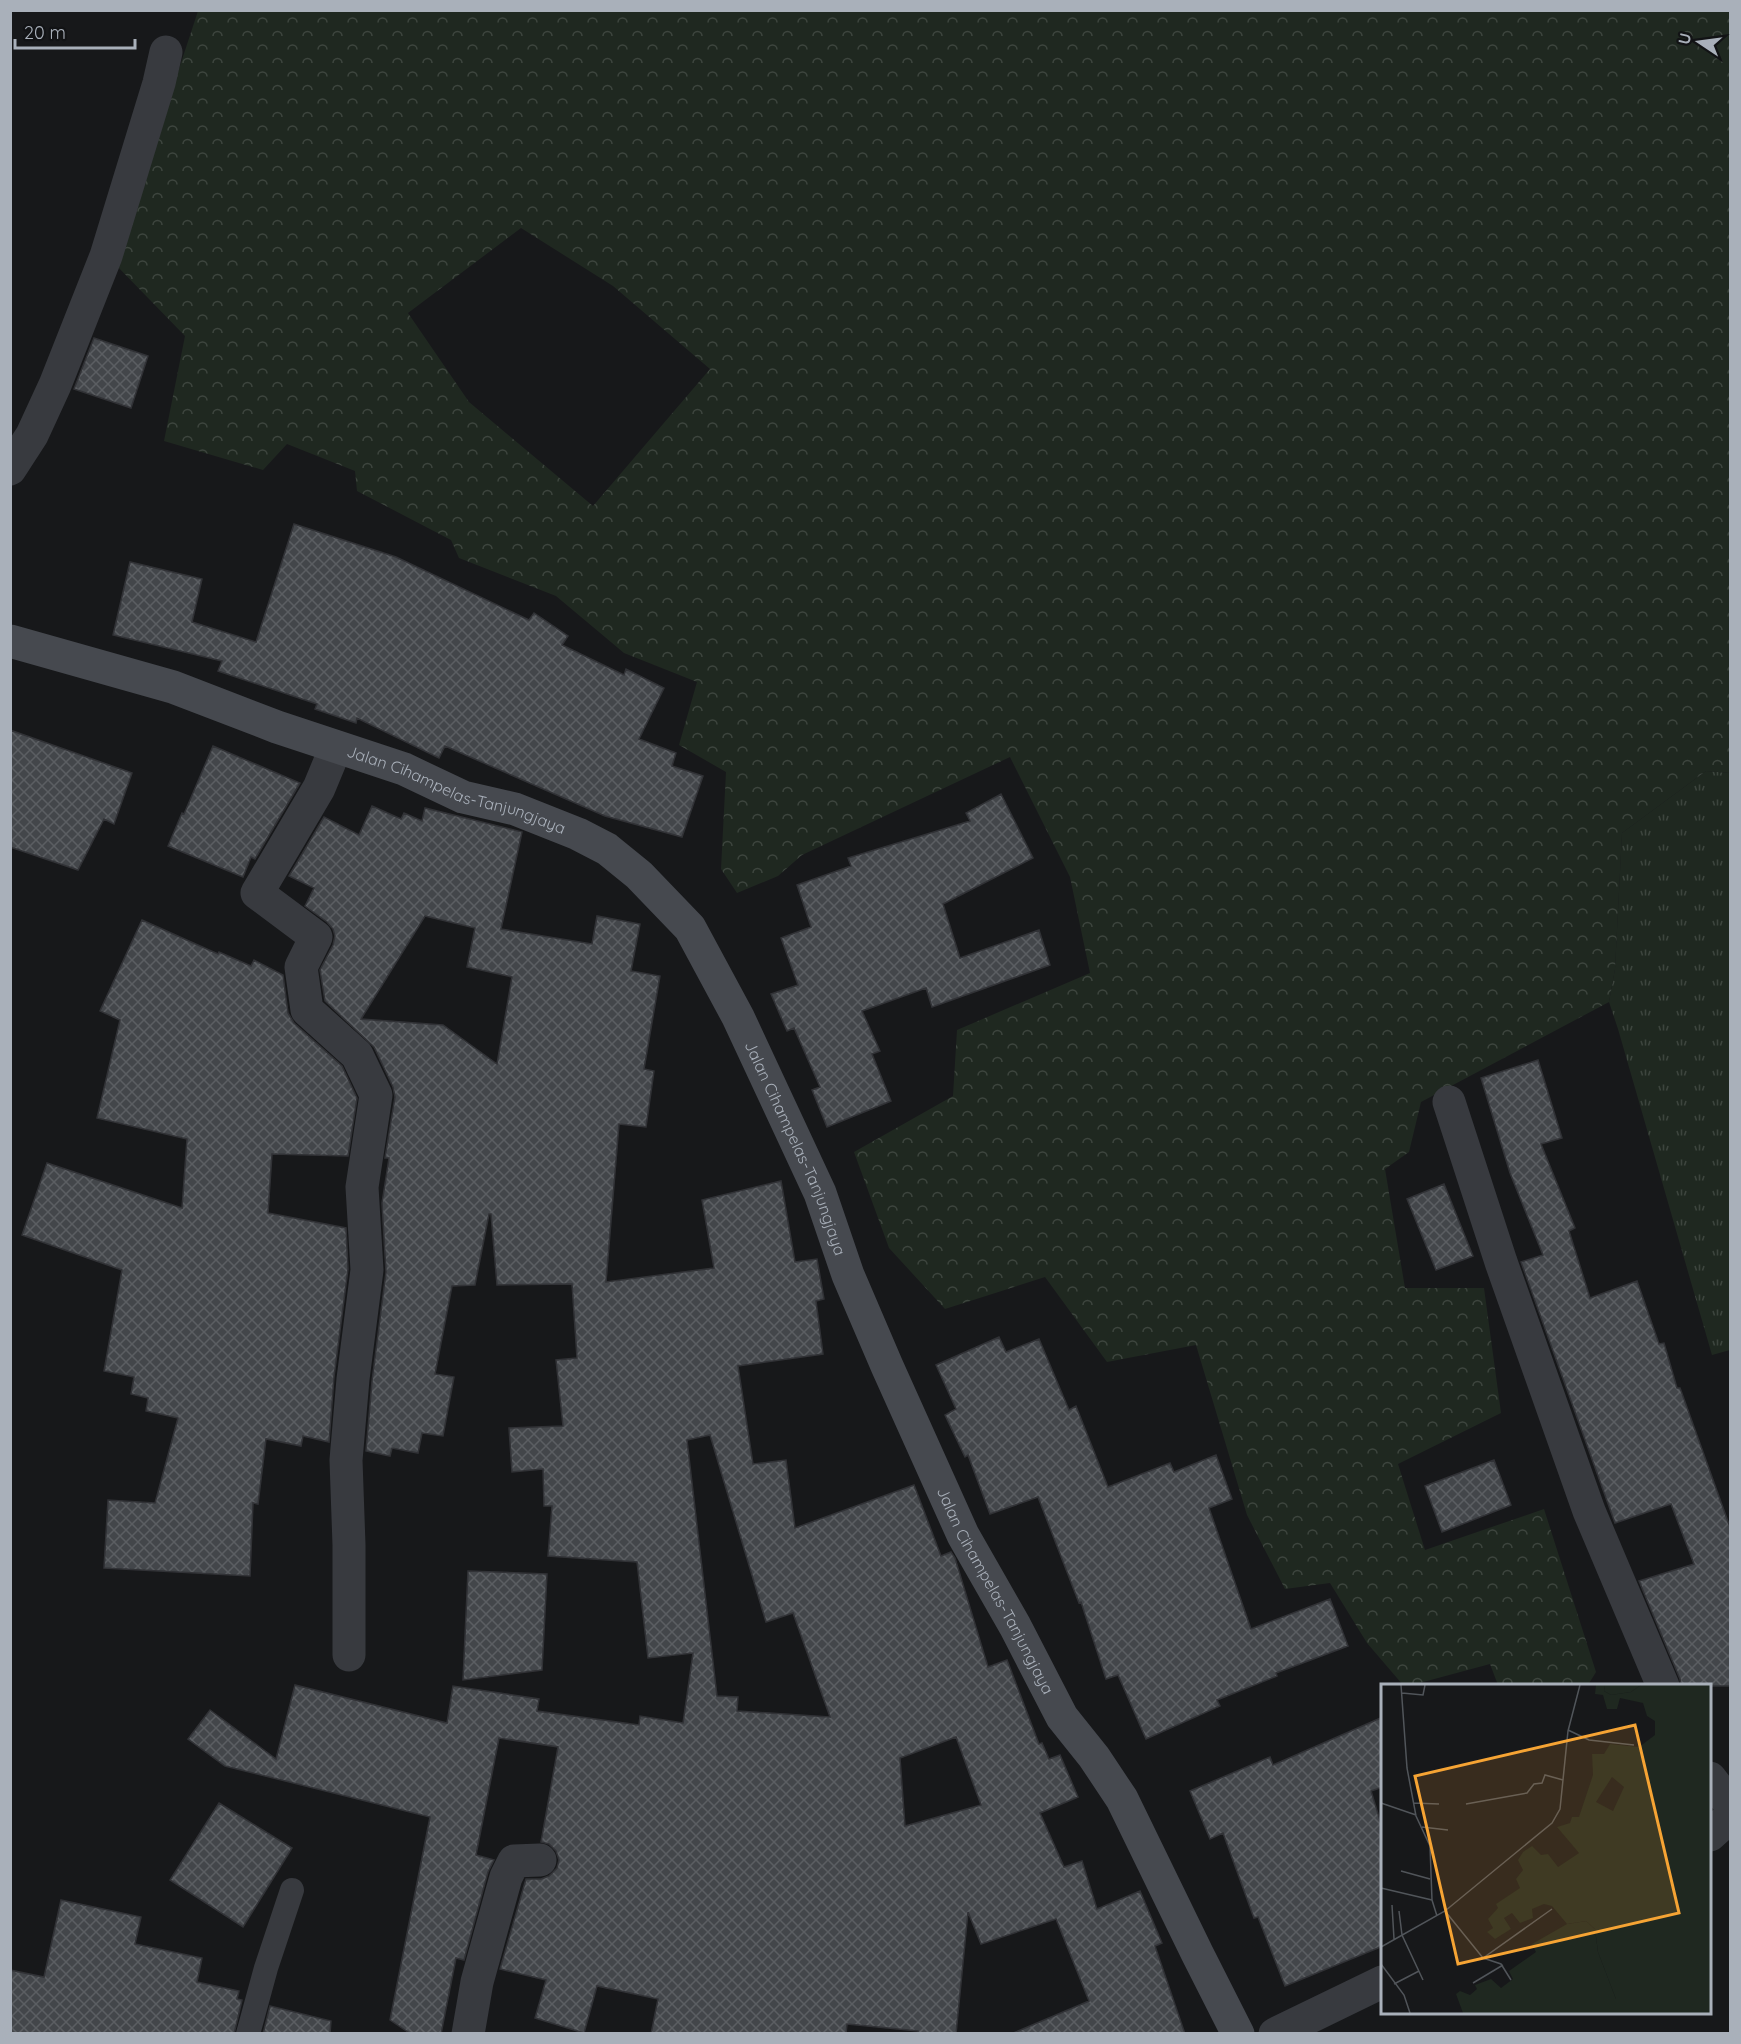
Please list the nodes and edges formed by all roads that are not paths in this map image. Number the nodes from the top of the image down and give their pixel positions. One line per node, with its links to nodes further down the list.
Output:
1 (166, 52): 2 (street)
2 (10, 469)
3 (10, 641): 4 (main road, Jalan Cihampelas-Tanjungjaya)
4 (336, 747): 6 (street); 17 (main road, Jalan Cihampelas-Tanjungjaya)
5 (1449, 1102): 7 (street)
6 (349, 1654)
7 (1661, 1684)
8 (1711, 1779): 9 (street)
9 (1731, 1804)
10 (1731, 1816): 11 (street)
11 (1711, 1834)
12 (540, 1860): 16 (street)
13 (292, 1890): 15 (lane)
14 (1381, 1983): 18 (street)
15 (249, 2034)
16 (468, 2034)
17 (1238, 2034)
18 (1275, 2034)

